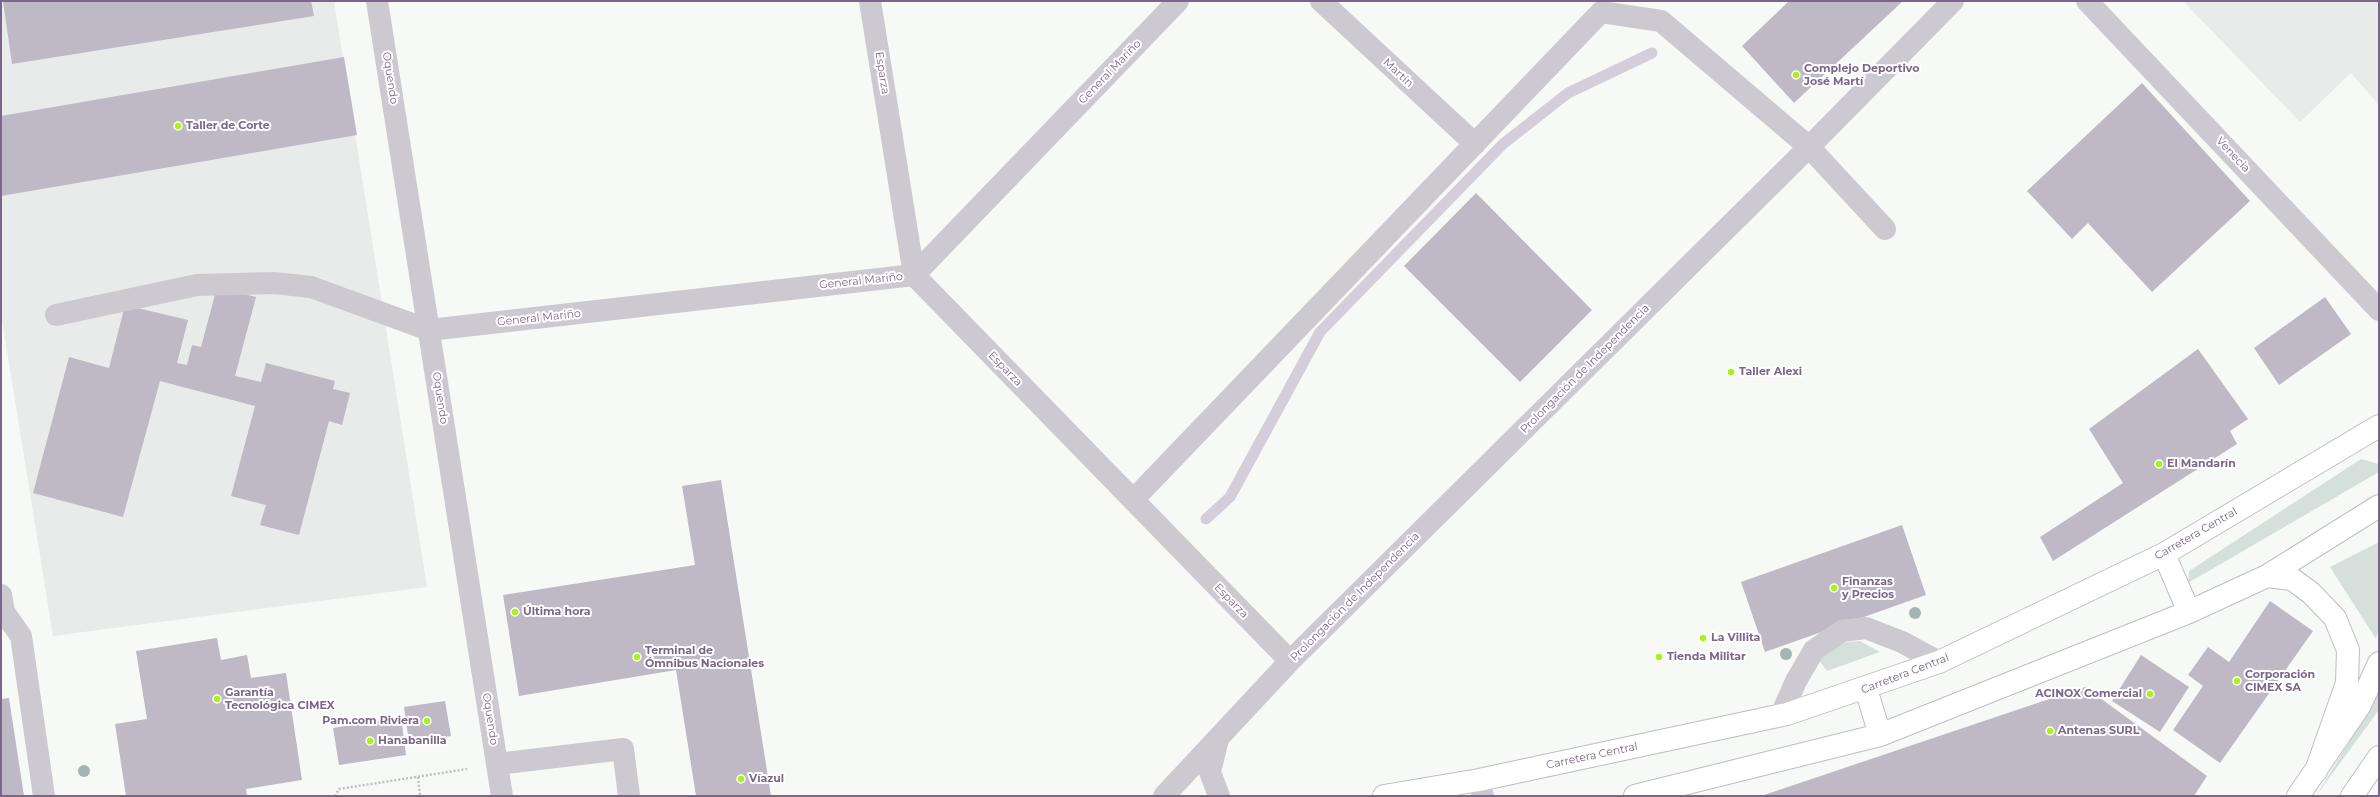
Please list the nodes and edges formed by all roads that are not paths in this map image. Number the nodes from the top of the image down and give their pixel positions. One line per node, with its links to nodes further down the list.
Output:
1 (377, 1): 13 (street, Oquendo)
2 (870, 1): 10 (street, Esparza)
3 (1178, 1): 10 (street, General Mariño)
4 (1321, 1): 7 (street, Martín)
5 (1953, 1): 8 (street, Prolongación de Independencia)
6 (2087, 1): 11 (street, Venecia)
7 (1475, 144): 8 (street); 15 (street)
8 (1809, 147): 9 (street); 21 (street, Prolongación de Independencia)
9 (1885, 229)
10 (914, 275): 13 (street, General Mariño); 15 (street, Esparza)
11 (2379, 310)
12 (56, 315): 13 (street)
13 (429, 330): 29 (street, Oquendo)
14 (2378, 428): 17 (main road, Carretera Central)
15 (1133, 500): 21 (street, Esparza)
16 (2379, 506): 18 (main road)
17 (2164, 554): 20 (main road); 22 (main road, Carretera Central)
18 (2267, 576): 20 (main road); 30 (main road)
19 (1, 595): 32 (street)
20 (2189, 612): 26 (main road)
21 (1290, 661): 27 (street, Prolongación de Independencia)
22 (1939, 662): 24 (main road, Carretera Central); 25 (street)
23 (2379, 663): 30 (main road)
24 (1866, 688): 25 (main road, Carretera Central); 26 (main road)
25 (1781, 715): 31 (main road, Carretera Central)
26 (1880, 735): 38 (main road)
27 (1219, 738): 35 (street, Prolongación de Independencia); 36 (street, Prolongación de Independencia)
28 (2379, 757): 40 (main road)
29 (497, 764): 33 (street, Oquendo); 34 (street)
30 (2316, 771): 39 (main road)
31 (1481, 788): 37 (main road, Carretera Central)
32 (44, 796)
33 (502, 796)
34 (629, 796)
35 (1164, 796)
36 (1219, 796)
37 (1384, 796)
38 (1635, 796)
39 (2298, 796)
40 (2352, 796)

